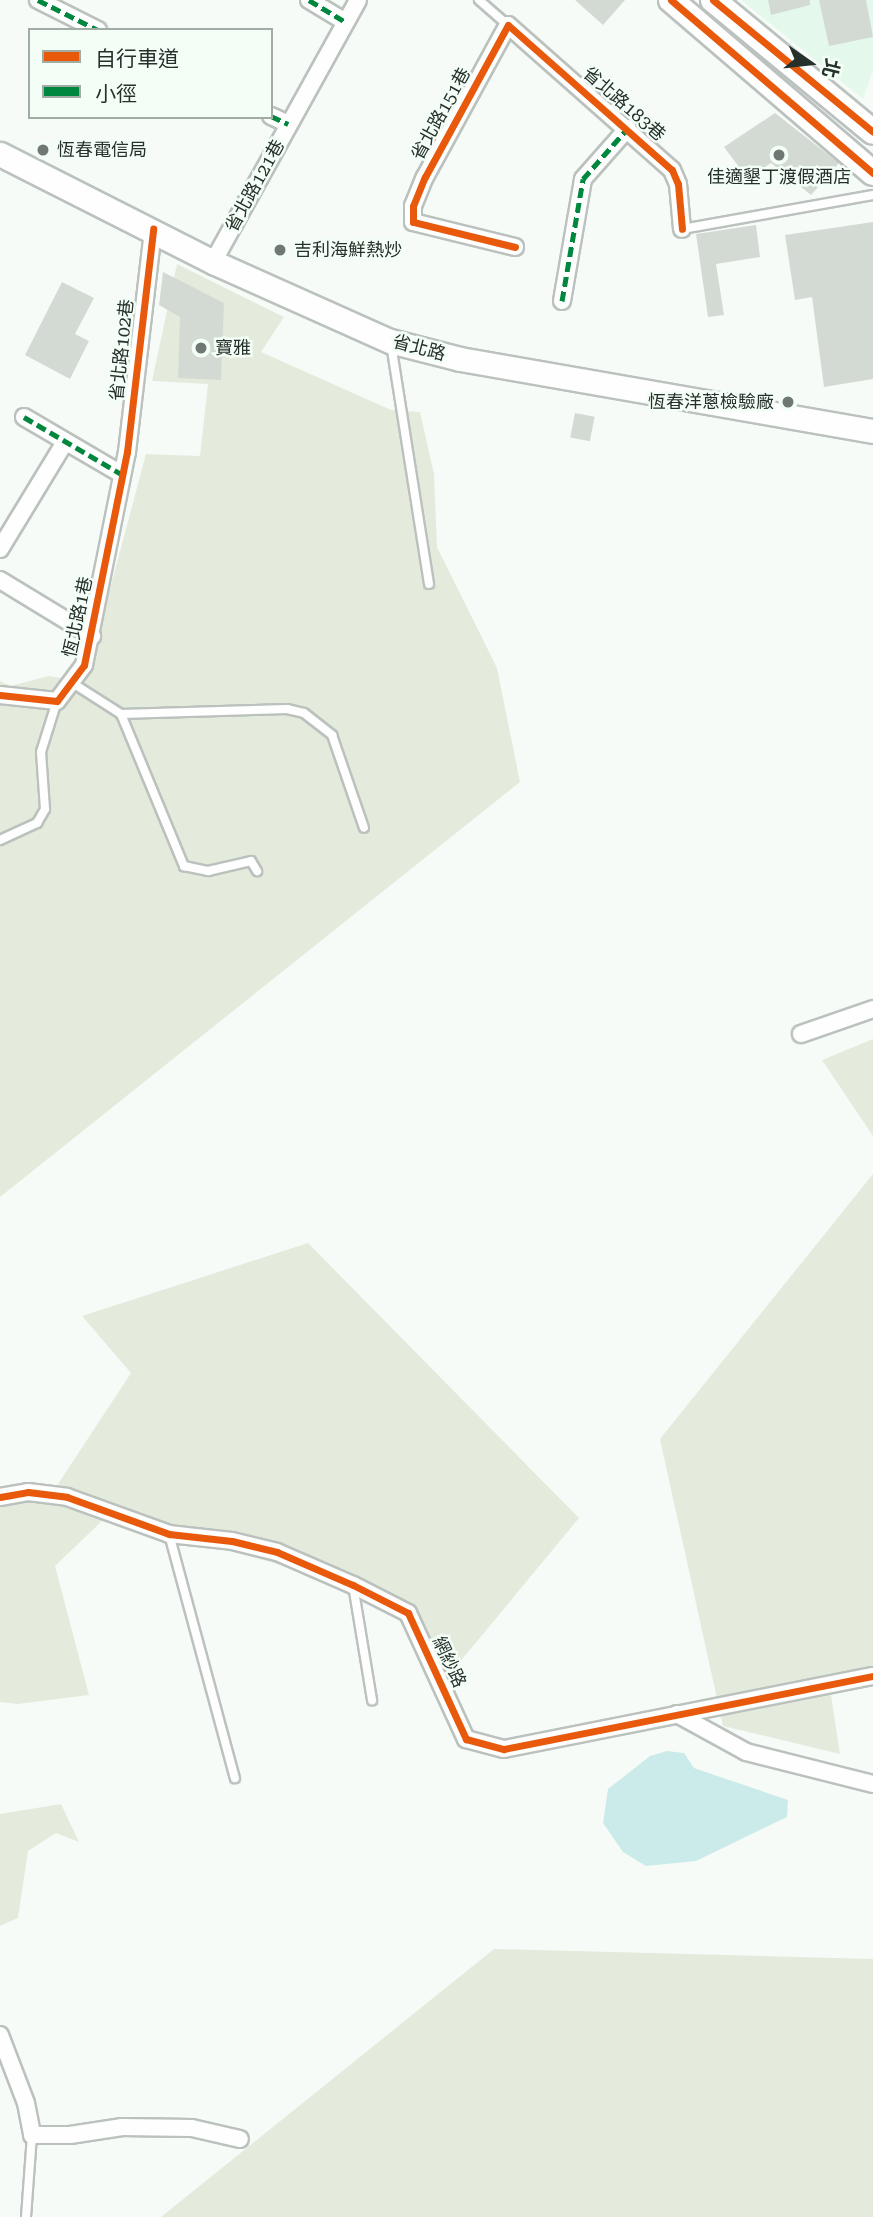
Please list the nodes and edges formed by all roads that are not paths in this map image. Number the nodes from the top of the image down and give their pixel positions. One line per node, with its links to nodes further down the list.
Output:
1 (38, 0): 9 (street)
2 (309, 0): 7 (street)
3 (358, 0): 7 (street, 省北路121巷)
4 (479, 0): 8 (lane)
5 (671, 0): 13 (main road)
6 (713, 0): 13 (main road)
7 (344, 21): 11 (street, 省北路121巷)
8 (508, 25): 12 (street, 省北路183巷); 19 (street, 省北路151巷)
9 (94, 28)
10 (273, 117): 11 (street)
11 (288, 124): 20 (street, 省北路121巷)
12 (628, 128): 18 (street, 省北路183巷); 21 (street)
13 (865, 138): 15 (main road)
14 (0, 154): 17 (main road, 省北路)
15 (873, 173)
16 (873, 195): 18 (lane)
17 (153, 229): 20 (main road, 省北路); 26 (street, 省北路102巷)
18 (682, 229)
19 (515, 247)
20 (213, 262): 22 (main road, 省北路)
21 (562, 301)
22 (390, 341): 24 (main road, 省北路); 29 (lane)
23 (24, 416): 25 (street)
24 (873, 431)
25 (65, 442): 26 (street); 27 (street)
26 (121, 474): 30 (street, 恆北路1巷)
27 (0, 549)
28 (0, 580): 30 (street)
29 (429, 584)
30 (92, 636): 31 (street, 恆北路1巷)
31 (74, 684): 33 (street, 恆北路1巷); 34 (lane, 恆北路1巷)
32 (0, 695): 33 (street)
33 (57, 701): 36 (lane)
34 (121, 714): 35 (lane); 37 (lane)
35 (364, 828)
36 (0, 840)
37 (257, 871)
38 (873, 1009): 39 (street)
39 (801, 1034)
40 (0, 1497): 41 (street, 網紗路)
41 (169, 1534): 42 (street, 網紗路); 46 (lane)
42 (353, 1585): 44 (lane); 45 (street, 網紗路)
43 (873, 1676): 45 (street, 網紗路)
44 (372, 1700)
45 (677, 1714): 47 (street)
46 (236, 1777)
47 (873, 1784)
48 (0, 2035): 49 (street)
49 (32, 2135): 50 (street); 51 (lane)
50 (240, 2139)
51 (26, 2217)

